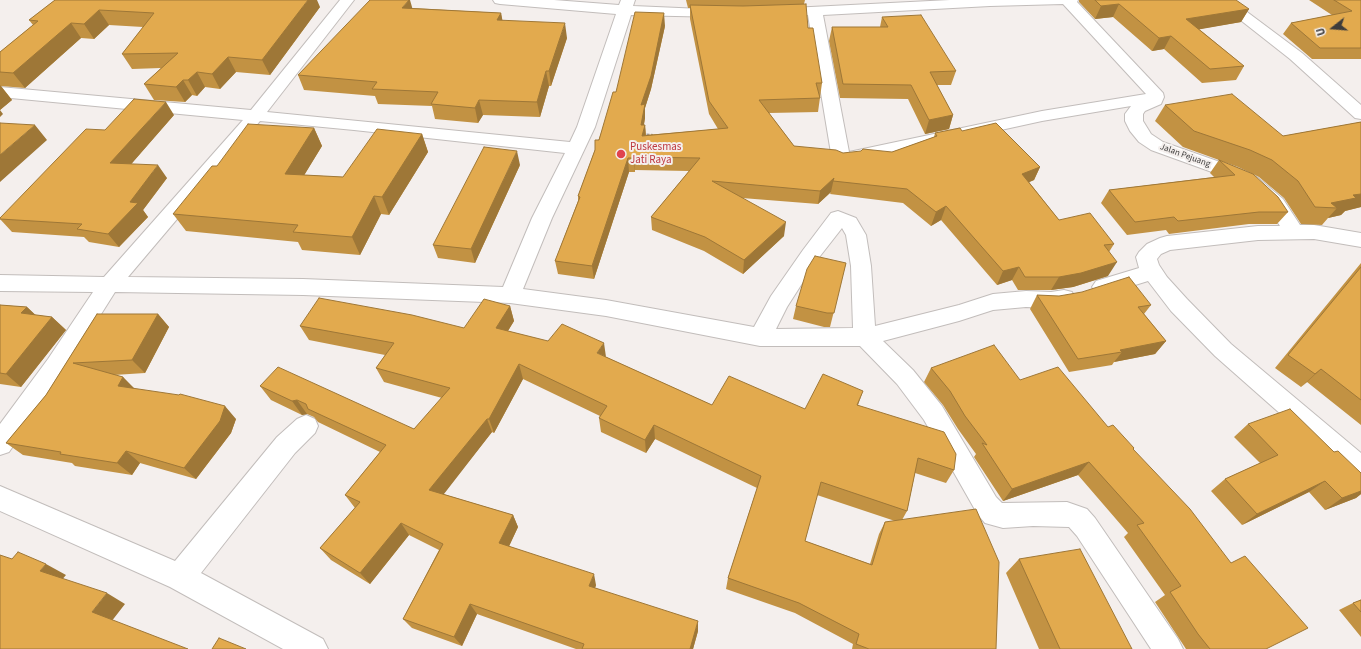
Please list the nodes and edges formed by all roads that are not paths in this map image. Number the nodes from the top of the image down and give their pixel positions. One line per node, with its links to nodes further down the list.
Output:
1 (347, 0): 14 (street)
2 (500, 0): 7 (street)
3 (1067, 0): 4 (street); 6 (street); 12 (street)
4 (1071, 0)
5 (1222, 0): 13 (street)
6 (990, 1): 8 (street)
7 (626, 5): 10 (street); 15 (street)
8 (815, 11): 9 (street); 12 (street)
9 (766, 13)
10 (735, 14)
11 (0, 92): 14 (street)
12 (1156, 97): 16 (street, Jalan Pejuang)
13 (1361, 114)
14 (256, 115): 15 (street); 20 (street)
15 (575, 148): 21 (street)
16 (1293, 232): 17 (street); 18 (street)
17 (1361, 240)
18 (1152, 272): 23 (street); 26 (street)
19 (0, 283): 20 (street)
20 (109, 284): 21 (street); 25 (street)
21 (510, 295): 22 (street)
22 (760, 337): 23 (street); 23 (street)
23 (865, 337): 30 (street)
24 (306, 426): 28 (street)
25 (0, 444)
26 (1361, 469)
27 (0, 498): 28 (street)
28 (180, 577): 29 (street)
29 (313, 649)
30 (1168, 649)

